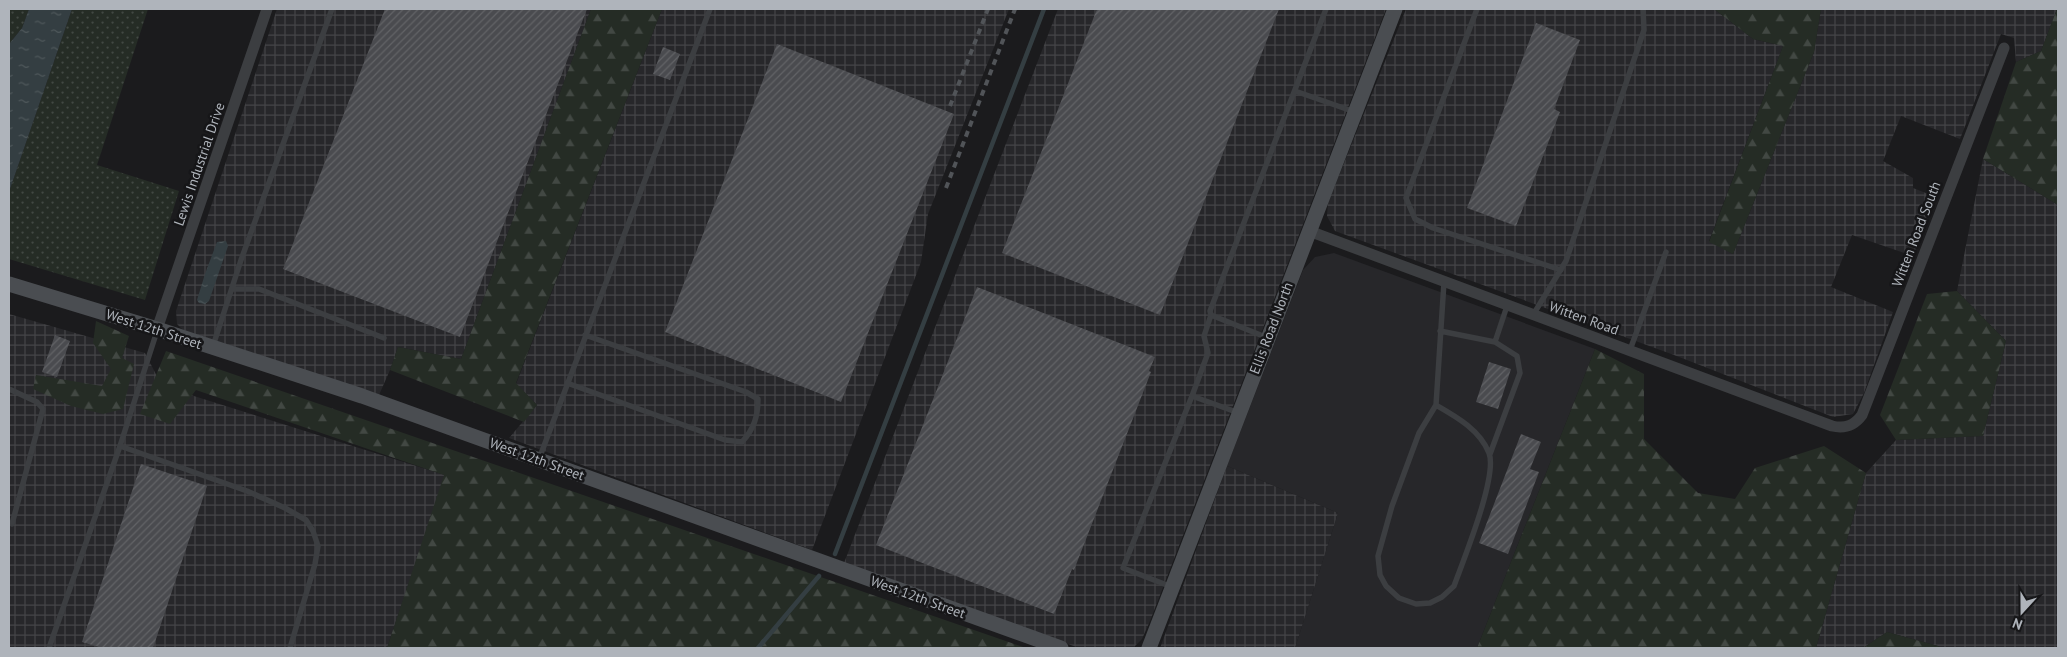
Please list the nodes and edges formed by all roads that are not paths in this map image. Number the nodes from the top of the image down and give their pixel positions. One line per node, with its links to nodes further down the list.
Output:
1 (267, 9): 20 (street, Lewis Industrial Drive)
2 (332, 9): 16 (lane)
3 (710, 9): 22 (lane)
4 (1326, 9): 9 (lane)
5 (1395, 9): 10 (street, Ellis Road North)
6 (1477, 9): 13 (lane)
7 (1644, 9): 13 (lane)
8 (2004, 48): 33 (street, Witten Road South)
9 (1295, 91): 10 (lane); 18 (lane)
10 (1355, 112): 11 (street, Ellis Road North)
11 (1309, 231): 14 (street, Witten Road); 24 (street, Ellis Road North)
12 (1666, 252): 27 (lane)
13 (1561, 270): 19 (lane)
14 (1444, 282): 17 (street, Witten Road); 21 (lane)
15 (9, 286): 20 (street, West 12th Street)
16 (232, 289): 23 (lane); 26 (lane)
17 (1507, 306): 19 (street, Witten Road); 25 (lane)
18 (1211, 315): 24 (lane); 30 (lane)
19 (1533, 315): 27 (street, Witten Road)
20 (157, 329): 26 (street, West 12th Street); 34 (lane)
21 (1440, 331): 25 (lane); 31 (lane)
22 (585, 336): 28 (lane); 28 (lane)
23 (384, 338)
24 (1268, 338): 32 (street, Ellis Road North)
25 (1495, 342): 35 (lane)
26 (213, 348): 36 (street, West 12th Street)
27 (1630, 350): 33 (street, Witten Road)
28 (567, 383): 36 (lane)
29 (9, 389): 37 (lane)
30 (1192, 396): 32 (lane); 38 (lane)
31 (1436, 405): 35 (lane); 35 (lane)
32 (1239, 413): 38 (street, Ellis Road North)
33 (1850, 426)
34 (120, 446): 39 (lane); 40 (lane)
35 (1490, 454)
36 (538, 460): 41 (street, West 12th Street)
37 (9, 523)
38 (1172, 587): 42 (street, Ellis Road North)
39 (49, 648)
40 (290, 648)
41 (1061, 648)
42 (1149, 648)

